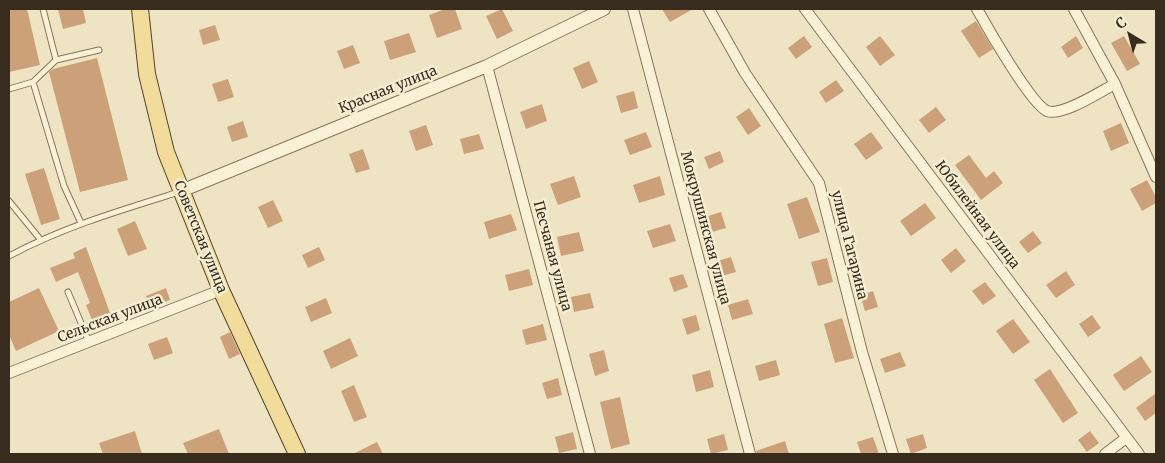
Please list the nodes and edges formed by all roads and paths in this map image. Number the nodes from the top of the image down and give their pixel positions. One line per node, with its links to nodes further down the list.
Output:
1 (43, 9): 10 (lane)
2 (140, 9): 16 (main road, Советская улица)
3 (604, 9): 11 (street, Красная улица)
4 (633, 9): 28 (street, Мокрушинская улица)
5 (709, 9): 29 (street, улица Гагарина)
6 (806, 9): 25 (street, Юбилейная улица)
7 (977, 9): 13 (street)
8 (1074, 9): 13 (street)
9 (99, 50): 10 (lane)
10 (56, 60): 12 (lane)
11 (487, 66): 16 (street, Красная улица); 27 (street, Песчаная улица)
12 (33, 82): 14 (lane); 18 (lane)
13 (1115, 84): 15 (street)
14 (9, 89)
15 (1156, 177)
16 (181, 191): 18 (lane); 21 (main road, Советская улица)
17 (9, 202): 19 (lane)
18 (81, 223): 19 (lane)
19 (40, 239): 20 (lane)
20 (9, 256)
21 (221, 290): 23 (street, Сельская улица); 26 (main road, Советская улица)
22 (68, 292): 23 (lane)
23 (89, 342): 24 (street, Сельская улица)
24 (9, 373)
25 (1126, 438): 30 (street); 31 (street, Юбилейная улица)
26 (297, 454)
27 (590, 454)
28 (750, 454)
29 (893, 454)
30 (1105, 454)
31 (1139, 454)

